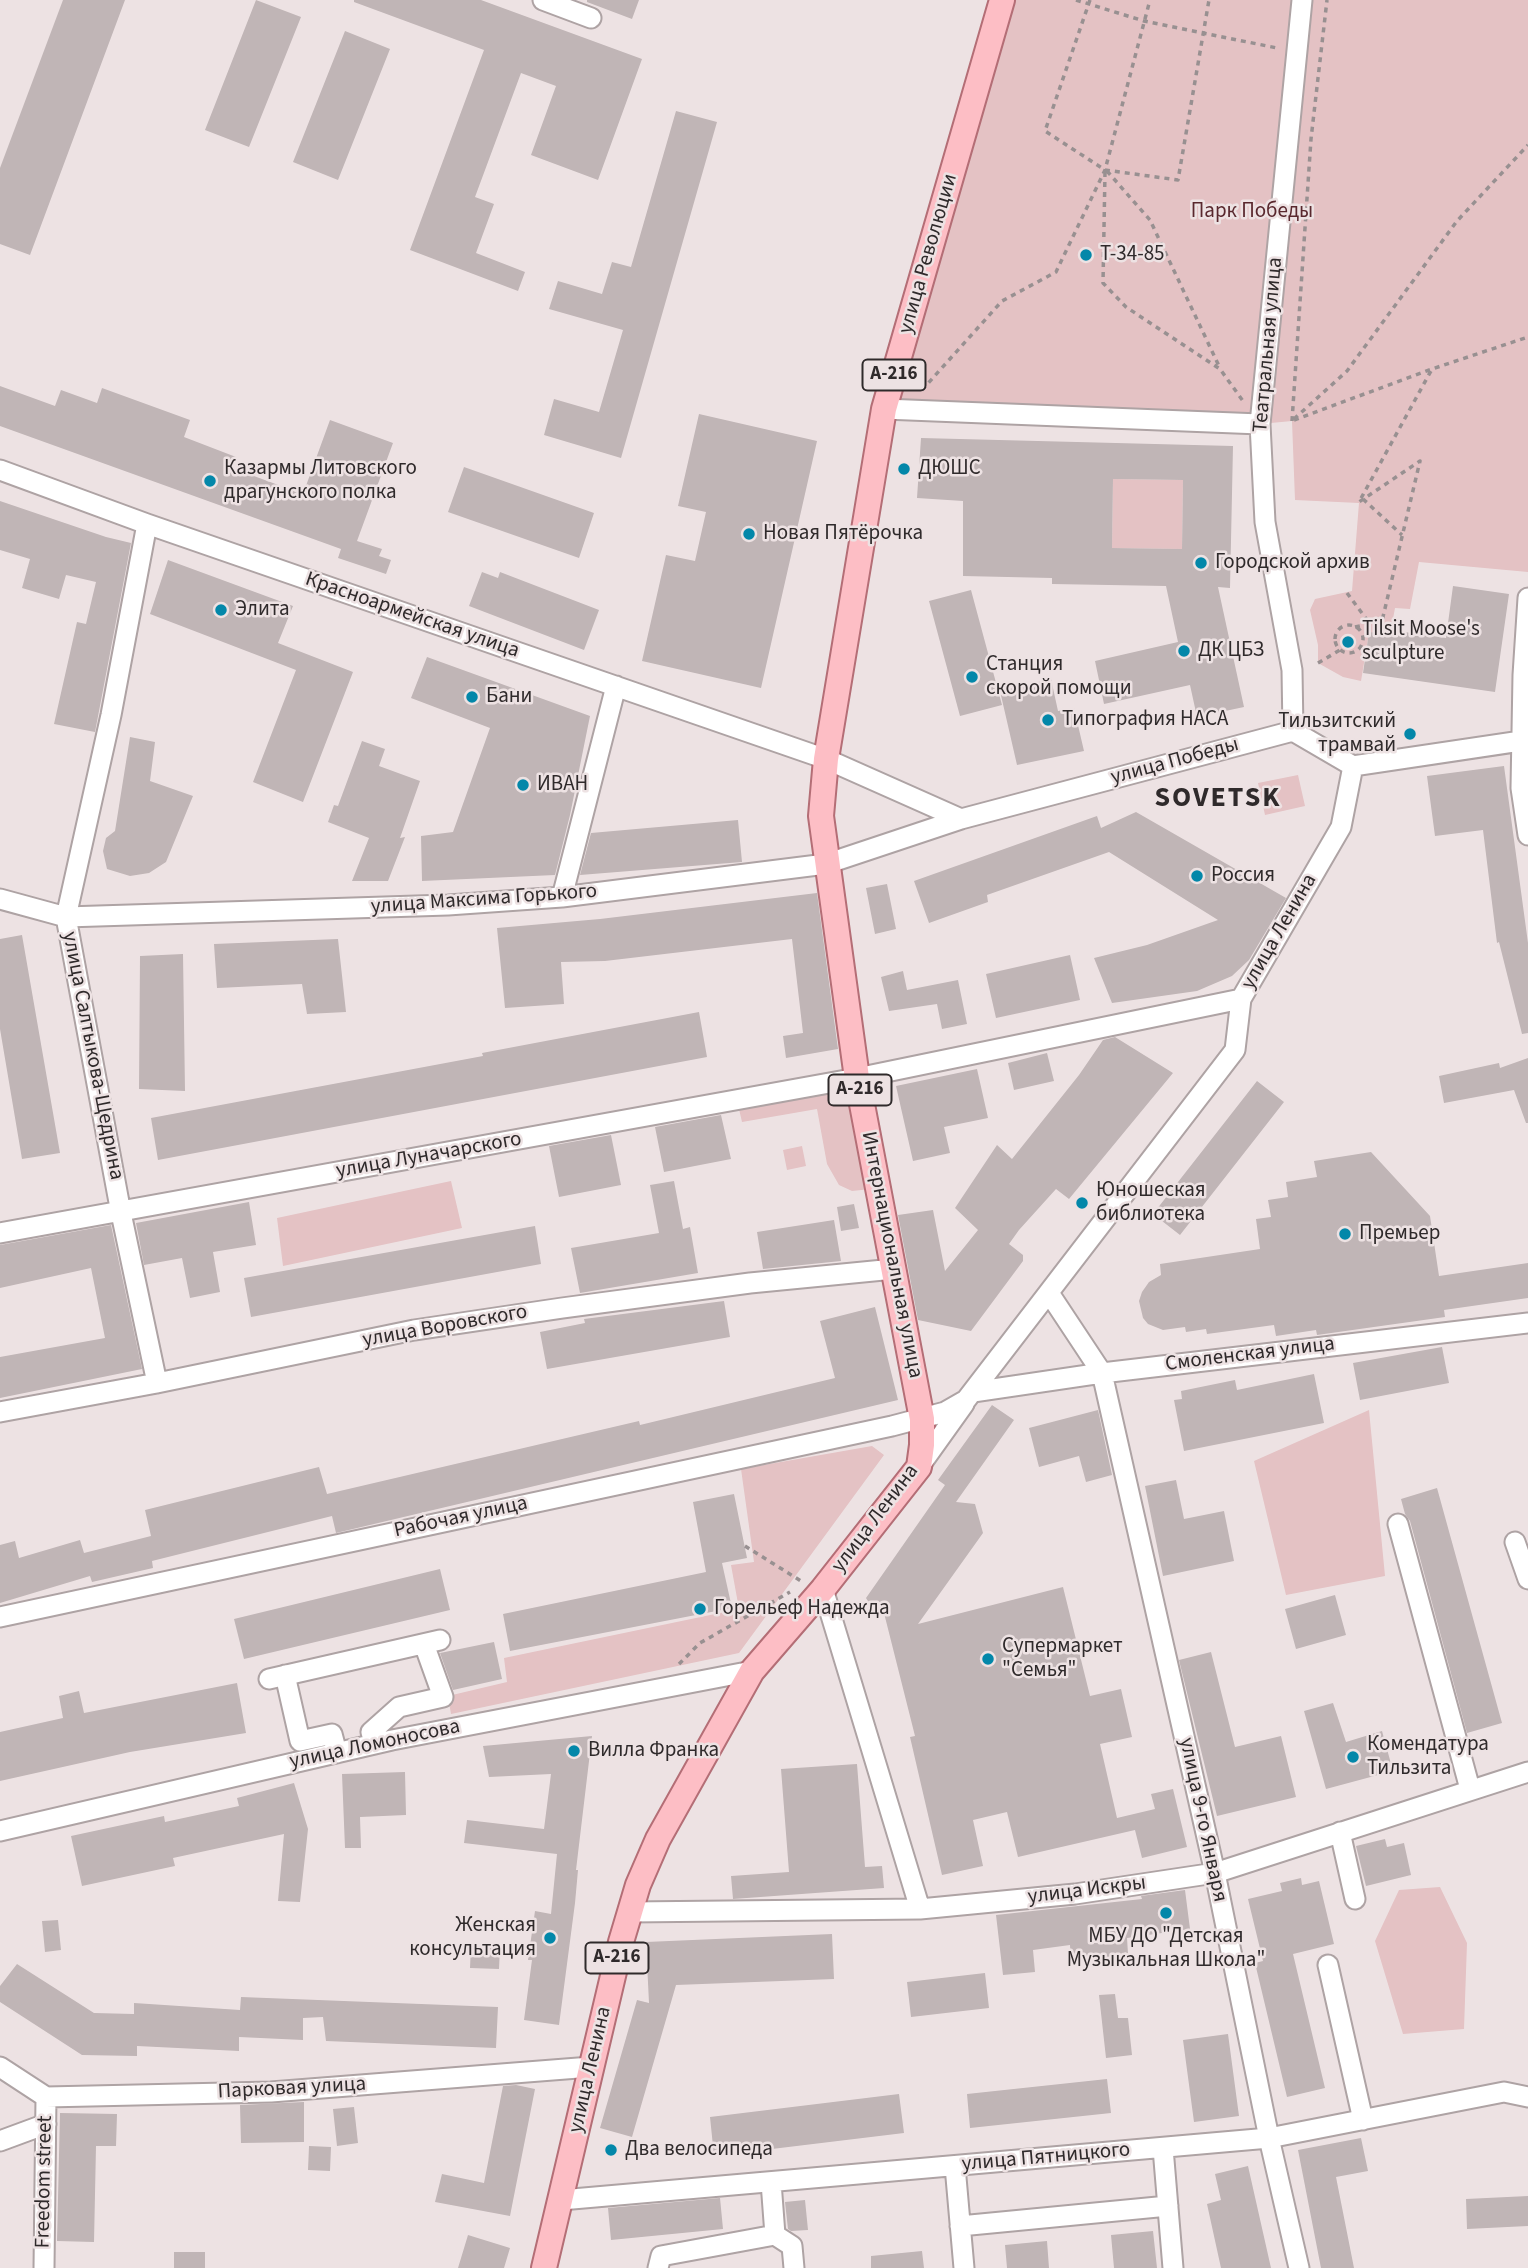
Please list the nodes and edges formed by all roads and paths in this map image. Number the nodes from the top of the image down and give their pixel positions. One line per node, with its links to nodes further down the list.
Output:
1 (543, 0): 9 (street)
2 (1002, 0): 18 (main road, улица Революции / А-216)
3 (1076, 0): 8 (path)
4 (1150, 0): 10 (path)
5 (1209, 0): 11 (path)
6 (1302, 0): 12 (street, Театральная улица)
7 (1327, 0): 19 (path)
8 (1089, 2): 10 (path); 14 (path)
9 (591, 18)
10 (1144, 21): 11 (path); 14 (path)
11 (1203, 33): 12 (path); 14 (path)
12 (1296, 52): 20 (street, Театральная улица)
13 (1528, 145): 19 (path)
14 (1105, 170): 16 (path); 16 (path); 18 (path)
15 (1528, 337): 17 (path)
16 (1220, 369): 20 (path)
17 (1432, 369): 19 (path); 22 (path)
18 (894, 410): 20 (street); 34 (main road, улица Революции / А-216)
19 (1292, 421)
20 (1260, 424): 32 (street, Театральная улица)
21 (0, 470): 23 (street, Красноармейская улица)
22 (1363, 499): 24 (path); 24 (path)
23 (147, 524): 31 (street, Красноармейская улица); 41 (street, улица Салтыкова-Щедрина)
24 (1402, 535): 27 (path)
25 (1347, 593): 27 (path)
26 (1528, 598): 33 (street)
27 (1370, 624): 28 (path)
28 (1355, 627): 29 (path); 29 (path)
29 (1340, 650): 30 (path)
30 (1318, 663)
31 (616, 686): 34 (street, Красноармейская улица); 39 (street)
32 (1293, 731): 35 (street); 36 (street, улица Победы)
33 (1525, 741): 35 (street); 37 (street)
34 (826, 759): 36 (street); 38 (main road, Интернациональная улица / А-216)
35 (1353, 766): 42 (street, улица Ленина)
36 (961, 819): 38 (street, улица Максима Горького)
37 (1528, 835)
38 (826, 863): 39 (street, улица Максима Горького); 43 (main road, Интернациональная улица / А-216)
39 (562, 897): 41 (street, улица Максима Горького)
40 (0, 899): 41 (street, улица Максима Горького)
41 (66, 917): 44 (street, улица Салтыкова-Щедрина)
42 (1241, 999): 43 (street, улица Луначарского); 47 (street, улица Ленина)
43 (857, 1078): 44 (street, улица Луначарского); 46 (main road, Интернациональная улица / А-216)
44 (121, 1213): 45 (street, улица Луначарского); 50 (street, улица Салтыкова-Щедрина)
45 (0, 1233)
46 (894, 1269): 50 (street, улица Воровского); 53 (main road, Интернациональная улица / А-216)
47 (1049, 1293): 49 (street); 51 (street, улица Ленина)
48 (1528, 1324): 49 (street, Смоленская улица)
49 (1102, 1373): 51 (street, Смоленская улица); 70 (street, улица 9-го Января)
50 (157, 1383): 52 (street, улица Воровского)
51 (970, 1396): 53 (street, улица Ленина); 54 (street)
52 (0, 1412)
53 (922, 1419): 54 (main road, улица Ленина / А-216); 61 (street, Рабочая улица)
54 (919, 1467): 59 (main road, улица Ленина / А-216)
55 (1398, 1524): 67 (street)
56 (1515, 1542): 58 (street)
57 (745, 1546): 59 (path)
58 (1528, 1580)
59 (814, 1586): 63 (main road, улица Ленина / А-216); 72 (street)
60 (793, 1590): 62 (path)
61 (0, 1617)
62 (674, 1669)
63 (752, 1671): 64 (street, улица Ломоносова); 73 (main road, улица Ленина / А-216)
64 (374, 1744): 65 (street, улица Ломоносова); 65 (street)
65 (337, 1753): 68 (street, улица Ломоносова)
66 (1528, 1772): 67 (street, улица Искры)
67 (1470, 1789): 69 (street, улица Искры)
68 (0, 1831)
69 (1340, 1832): 70 (street, улица Искры); 71 (street)
70 (1215, 1873): 72 (street, улица Искры); 81 (street, улица 9-го Января)
71 (1355, 1899)
72 (920, 1909): 73 (street, улица Искры)
73 (629, 1913): 76 (main road, улица Ленина / А-216)
74 (1328, 1965): 79 (street)
75 (0, 2067): 77 (street)
76 (591, 2067): 77 (street, Парковая улица); 86 (main road, улица Ленина / А-216)
77 (46, 2097): 80 (street, Freedom street)
78 (1528, 2097): 79 (street, улица Пятницкого)
79 (1363, 2120): 81 (street, улица Пятницкого)
80 (46, 2124): 82 (street); 90 (street, Freedom street)
81 (1269, 2138): 83 (street, улица Пятницкого); 96 (street, улица 9-го Января)
82 (0, 2141)
83 (1163, 2148): 84 (street, улица Пятницкого); 87 (street)
84 (955, 2166): 85 (street, улица Пятницкого); 88 (street)
85 (771, 2182): 86 (street, улица Пятницкого); 89 (street)
86 (561, 2200): 91 (main road, улица Ленина / А-216)
87 (1168, 2206): 88 (street); 95 (street)
88 (960, 2226): 94 (street)
89 (775, 2235): 92 (street); 93 (street)
90 (44, 2268)
91 (544, 2268)
92 (658, 2268)
93 (794, 2268)
94 (964, 2268)
95 (1174, 2268)
96 (1299, 2268)

